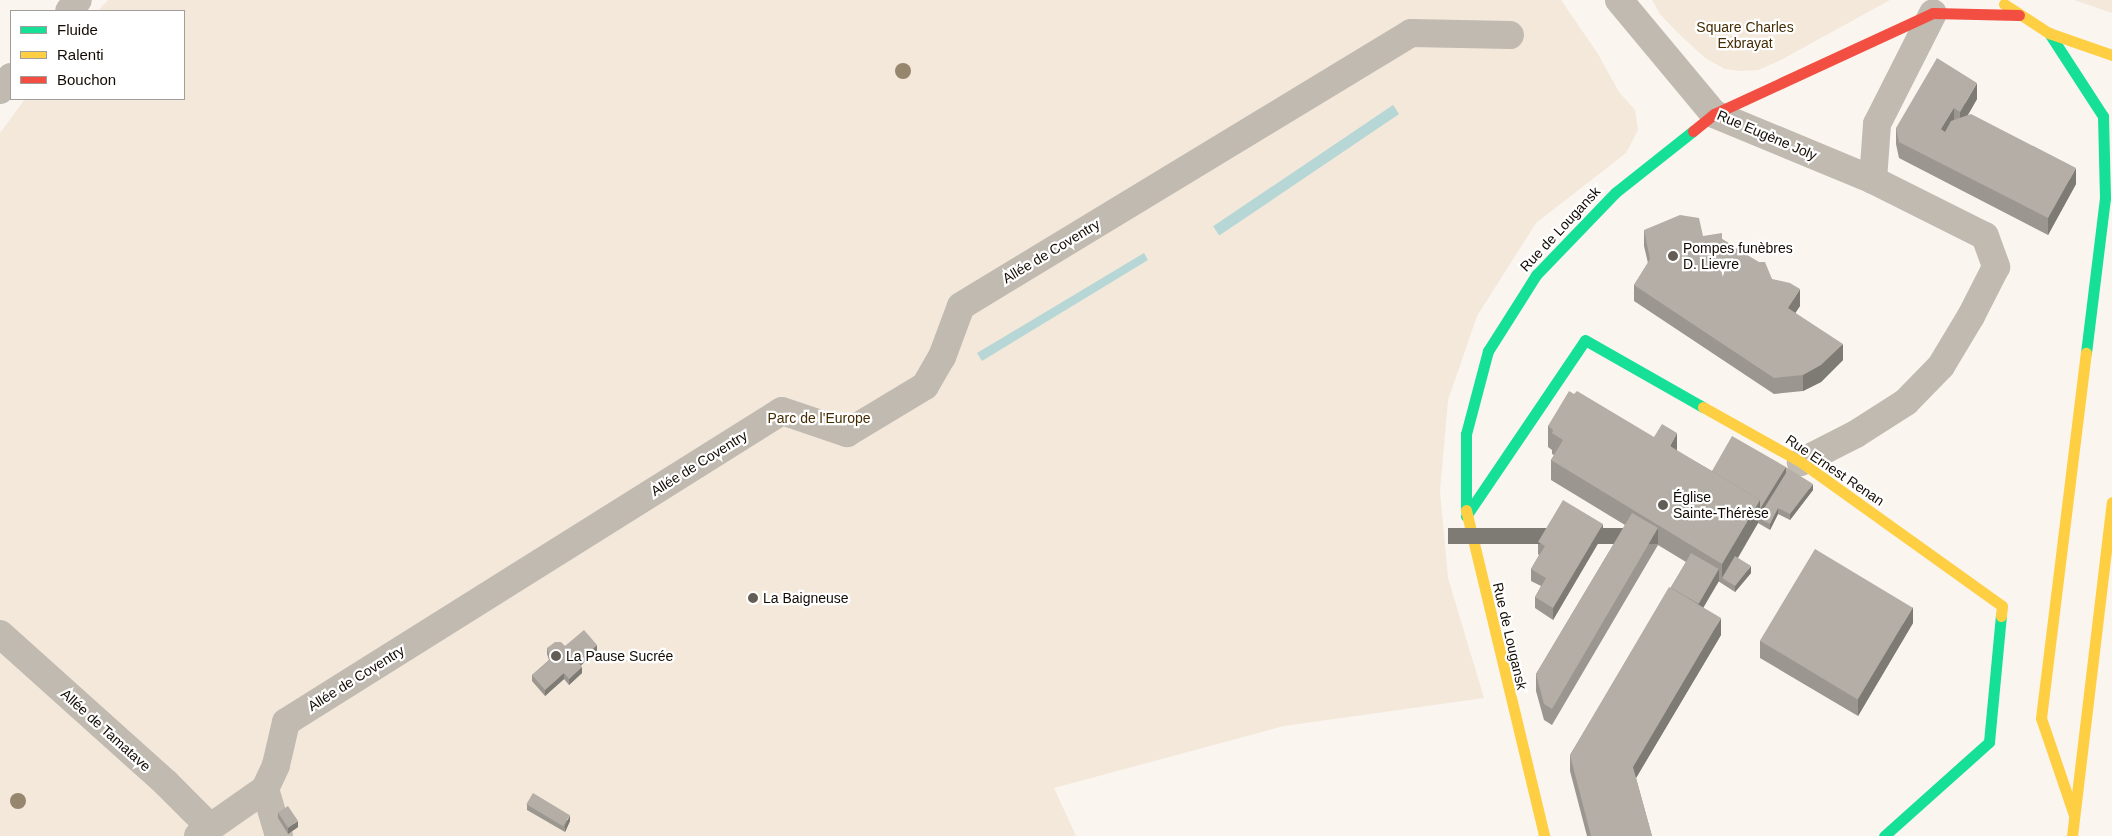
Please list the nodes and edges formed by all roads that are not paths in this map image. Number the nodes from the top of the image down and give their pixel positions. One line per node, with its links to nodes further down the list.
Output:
1 (78, 0): 4 (street)
2 (1619, 0): 12 (street, Rue Eugène Joly)
3 (1999, 0): 6 (main road)
4 (69, 10)
5 (1933, 14): 6 (main road, Rue de Lougansk); 12 (main road, Rue de Lougansk); 13 (street)
6 (2018, 15): 7 (main road)
7 (2048, 33): 9 (main road); 19 (main road)
8 (1510, 35): 18 (street, Allée de Coventry)
9 (2112, 55)
10 (10, 78): 11 (street)
11 (0, 90)
12 (1714, 114): 13 (street, Rue Eugène Joly); 16 (main road, Rue de Lougansk)
13 (1873, 180): 14 (street, Rue Eugène Joly)
14 (1800, 462): 16 (main road, Rue Ernest Renan); 23 (main road, Rue Ernest Renan)
15 (2112, 502): 19 (main road)
16 (1466, 516): 22 (main road, Rue de Lougansk)
17 (0, 634): 20 (street, Allée de Tamatave)
18 (265, 789): 20 (street); 21 (street)
19 (2074, 815): 24 (main road)
20 (204, 832)
21 (279, 836)
22 (1544, 836)
23 (1884, 836)
24 (2072, 836)

